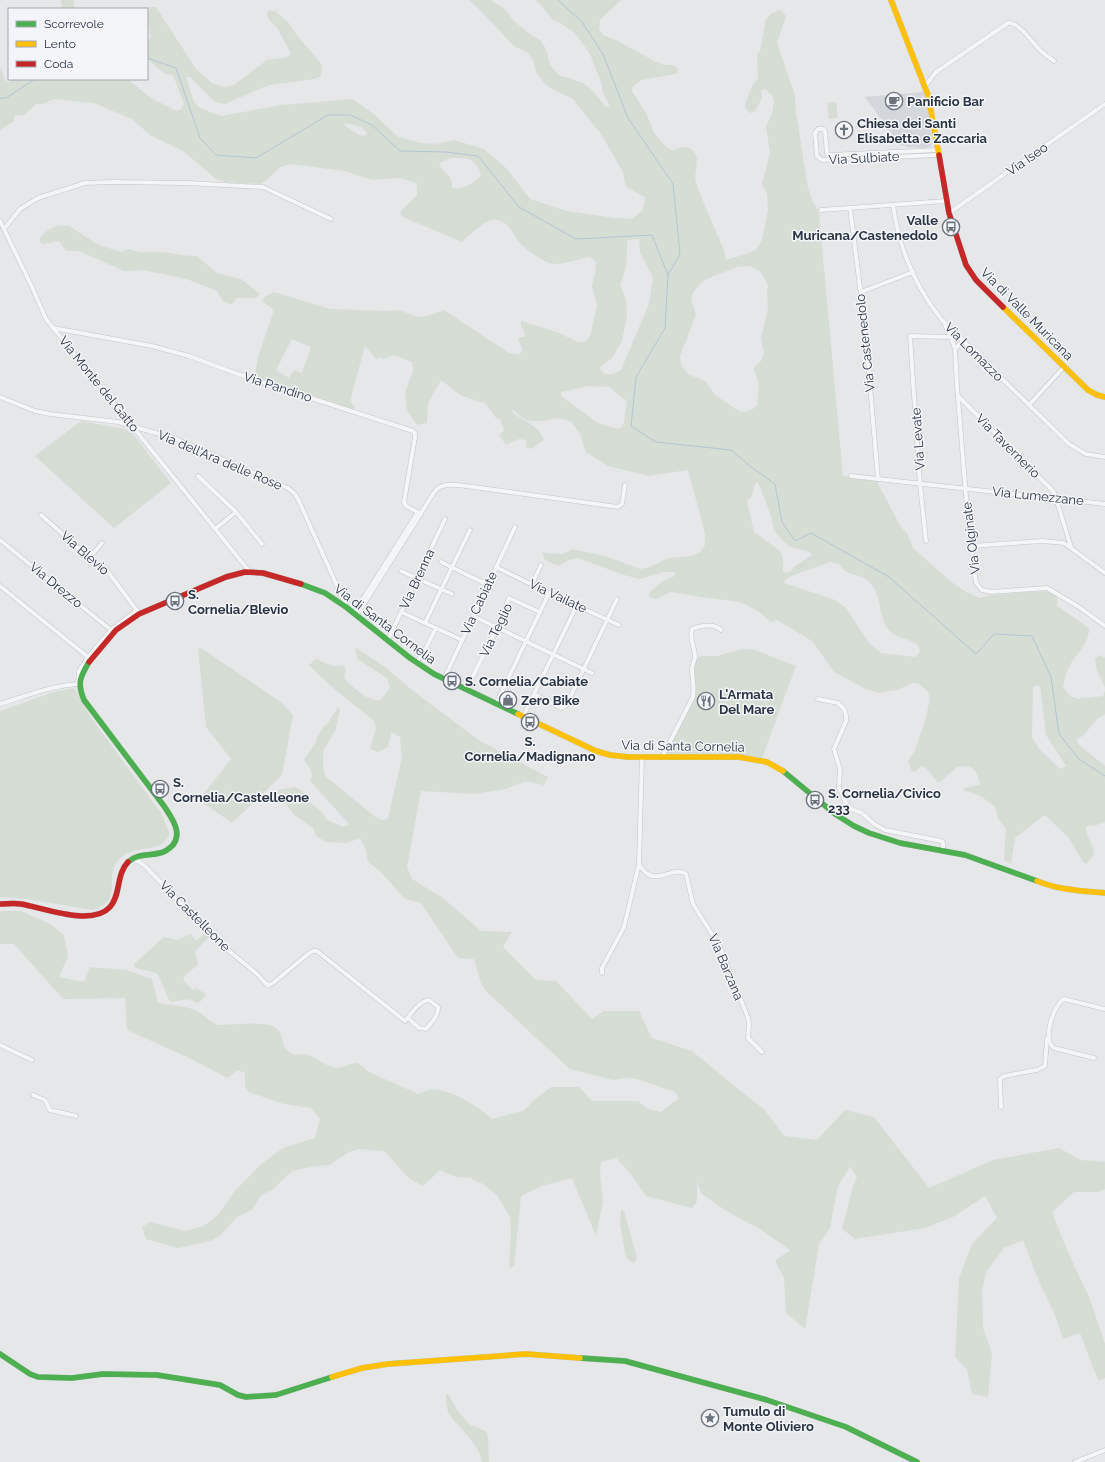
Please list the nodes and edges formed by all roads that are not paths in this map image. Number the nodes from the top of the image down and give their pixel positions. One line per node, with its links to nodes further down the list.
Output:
1 (891, 0): 3 (street, Via di Valle Muricana)
2 (1054, 61): 3 (street)
3 (925, 86): 5 (street, Via di Valle Muricana)
4 (1105, 104): 10 (street, Via Iseo)
5 (938, 152): 5 (street, Via Sulbiate); 6 (street, Via di Valle Muricana)
6 (946, 201): 7 (street); 10 (street, Via di Valle Muricana)
7 (893, 205): 8 (street); 14 (street, Via Lomazzo)
8 (850, 208): 9 (street); 15 (street, Via Castenedolo)
9 (821, 210)
10 (948, 213): 21 (street, Via di Valle Muricana)
11 (331, 219): 13 (street)
12 (0, 221): 13 (street, Via Monte del Gatto)
13 (4, 229): 17 (street, Via Monte del Gatto)
14 (913, 272): 15 (street); 16 (street, Via Lomazzo)
15 (860, 292): 30 (street, Via Castenedolo)
16 (942, 320): 18 (street, Via Olginate); 19 (street, Via Lomazzo)
17 (53, 328): 26 (street, Via Monte del Gatto); 37 (street, Via Pandino)
18 (952, 337): 20 (street, Via Olginate); 31 (street, Via Levate)
19 (963, 341): 20 (street); 25 (street, Via Lomazzo)
20 (955, 349): 22 (street, Via Olginate)
21 (1064, 367): 24 (street, Via di Valle Muricana); 25 (street)
22 (958, 396): 33 (street, Via Olginate); 34 (street, Via Tavernerio)
23 (0, 397): 26 (street, Via dell'Ara delle Rose)
24 (1105, 397)
25 (1029, 405): 27 (street, Via Lomazzo)
26 (132, 426): 41 (street, Via Monte del Gatto); 66 (street, Via dell'Ara delle Rose)
27 (1105, 457)
28 (198, 476): 36 (street)
29 (851, 476): 30 (street, Via Lumezzane)
30 (878, 479): 31 (street, Via Lumezzane)
31 (920, 484): 33 (street, Via Lumezzane); 44 (street, Via Levate)
32 (626, 485): 37 (street)
33 (965, 488): 34 (street, Via Lumezzane); 47 (street, Via Olginate)
34 (1056, 498): 35 (street, Via Lumezzane); 48 (street, Via Tavernerio)
35 (1105, 504)
36 (236, 512): 41 (street); 46 (street)
37 (420, 513): 70 (street)
38 (41, 515): 49 (street, Via Blevio)
39 (445, 519): 57 (street, Via Brenna)
40 (516, 527): 53 (street, Via Cabiate)
41 (215, 529): 54 (street, Via Monte del Gatto)
42 (470, 530): 52 (street)
43 (0, 540): 78 (street, Via Drezzo)
44 (926, 541)
45 (102, 543): 49 (street)
46 (262, 544)
47 (971, 546): 48 (street); 75 (street, Via Olginate)
48 (1071, 546): 56 (street)
49 (90, 557): 67 (street, Via Blevio)
50 (441, 562): 52 (street)
51 (541, 565): 58 (street)
52 (452, 567): 59 (street); 61 (street)
53 (496, 567): 58 (street, Via Vailate); 59 (street, Via Cabiate)
54 (249, 571): 66 (street, Via di Santa Cornelia); 67 (street, Via di Santa Cornelia)
55 (401, 571): 57 (street)
56 (1105, 573)
57 (417, 578): 61 (street); 68 (street, Via Brenna)
58 (532, 584): 62 (street, Via Vailate)
59 (488, 585): 71 (street, Via Cabiate)
60 (0, 586): 84 (street)
61 (441, 589): 63 (street); 73 (street)
62 (549, 593): 65 (street, Via Vailate); 69 (street)
63 (452, 594)
64 (617, 599): 72 (street)
65 (577, 605): 72 (street, Via Vailate); 83 (street)
66 (346, 607): 70 (street, Via di Santa Cornelia)
67 (138, 612): 78 (street, Via di Santa Cornelia); 89 (street, Via di Santa Cornelia)
68 (401, 612): 73 (street); 80 (street, Via Brenna)
69 (540, 612): 77 (street, Via Teglio); 82 (street)
70 (356, 614): 80 (street, Via di Santa Cornelia)
71 (473, 616): 77 (street); 81 (street, Via Cabiate)
72 (607, 619): 74 (street, Via Vailate); 86 (street)
73 (425, 623): 76 (street)
74 (619, 625)
75 (1105, 626)
76 (436, 628): 81 (street); 85 (street)
77 (497, 628): 82 (street); 90 (street, Via Teglio)
78 (111, 630): 84 (street, Via di Santa Cornelia)
79 (721, 630): 97 (street)
80 (388, 640): 85 (street, Via di Santa Cornelia)
81 (462, 640): 88 (street, Via Cabiate)
82 (526, 641): 83 (street); 94 (street)
83 (553, 654): 86 (street); 91 (street)
84 (88, 657): 89 (street, Via di Santa Cornelia)
85 (416, 663): 88 (street, Via di Santa Cornelia)
86 (583, 669): 87 (street); 91 (street)
87 (592, 673)
88 (444, 680): 90 (street, Via di Santa Cornelia)
89 (78, 684): 93 (street); 99 (street)
90 (466, 690): 94 (street, Via di Santa Cornelia)
91 (534, 694): 95 (street)
92 (818, 699): 98 (street)
93 (0, 704)
94 (496, 704): 95 (street, Via di Santa Cornelia)
95 (523, 716): 96 (street, Via di Santa Cornelia)
96 (642, 757): 97 (street, Via di Santa Cornelia); 100 (street)
97 (662, 757): 98 (street, Via di Santa Cornelia)
98 (943, 851): 101 (street, Via di Santa Cornelia)
99 (133, 858): 102 (street); 106 (street, Via Castelleone)
100 (639, 864): 103 (street); 109 (street, Via Barzana)
101 (1105, 893)
102 (0, 904)
103 (602, 973)
104 (1105, 1003): 105 (street)
105 (1104, 1009): 107 (street)
106 (408, 1018): 106 (street, Via Castelleone)
107 (1048, 1036): 110 (street); 113 (street)
108 (0, 1045): 111 (street)
109 (762, 1052)
110 (1094, 1058)
111 (32, 1060)
112 (33, 1095): 114 (street)
113 (1001, 1107)
114 (76, 1116)
115 (0, 1354): 117 (street)
116 (1105, 1450): 118 (street)
117 (917, 1462)
118 (1075, 1462)

